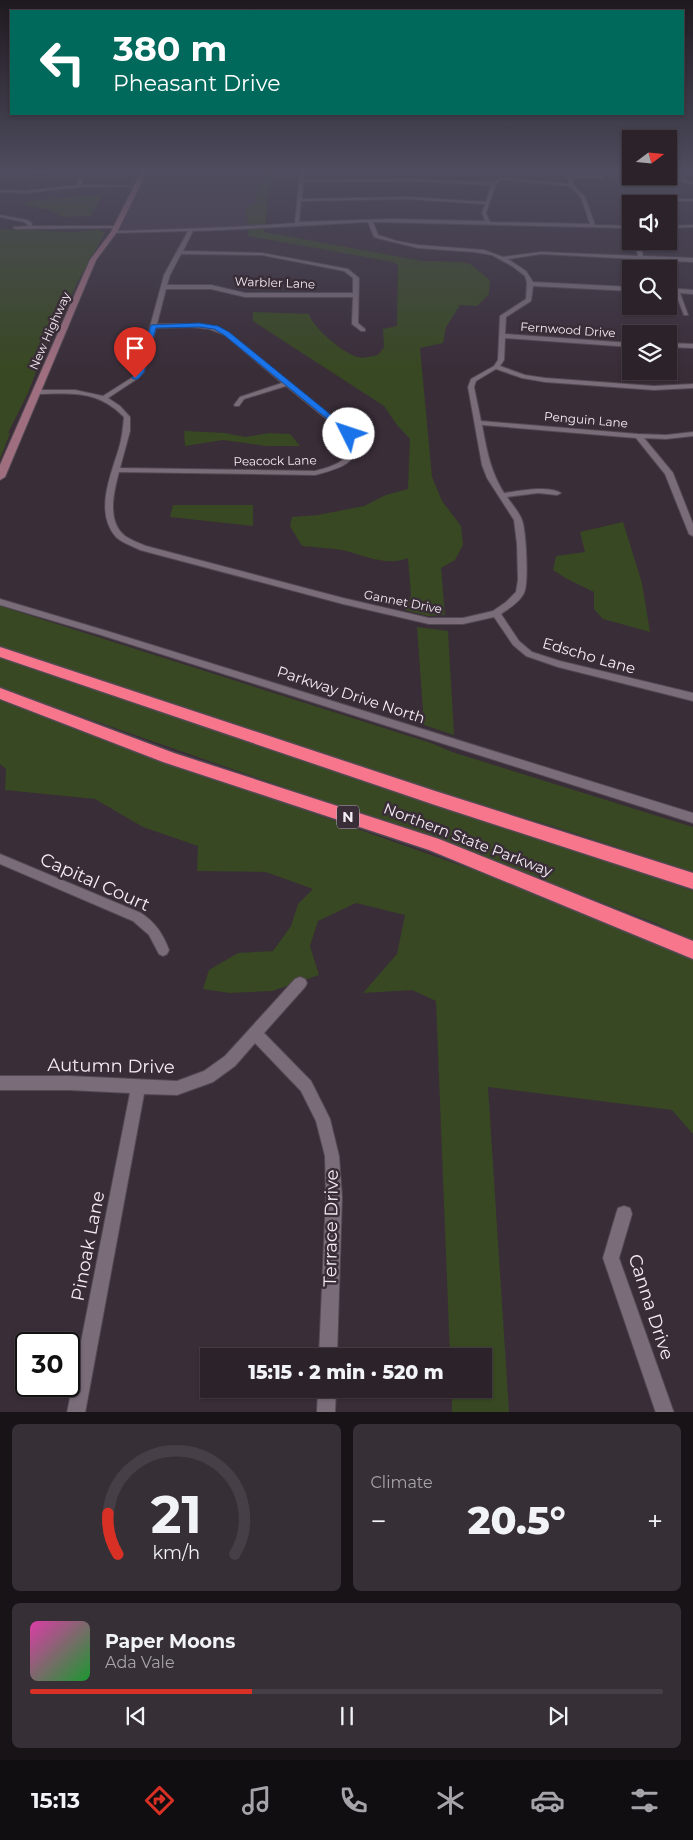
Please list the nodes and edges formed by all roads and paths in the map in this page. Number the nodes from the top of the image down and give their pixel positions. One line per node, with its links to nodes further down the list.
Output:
1 (109, 238): 25 (street, New Highway)
2 (187, 238): 5 (street)
3 (381, 238): 7 (street)
4 (639, 250): 6 (street)
5 (180, 252): 10 (street); 14 (street)
6 (641, 257): 7 (street); 8 (street)
7 (504, 258): 9 (street)
8 (693, 260)
9 (531, 284): 11 (street); 18 (street)
10 (164, 286): 14 (street, Warbler Lane); 16 (street)
11 (622, 289)
12 (678, 291): 13 (street); 15 (street)
13 (693, 292)
14 (355, 295): 17 (street)
15 (686, 314)
16 (153, 326): 23 (street, Peacock Lane); 26 (street)
17 (363, 330)
18 (502, 336): 19 (street, Fernwood Drive); 22 (street)
19 (622, 344)
20 (677, 345): 21 (street)
21 (693, 346)
22 (496, 367): 24 (street); 28 (street, Gannet Drive)
23 (288, 383): 27 (street); 31 (street, Peacock Lane)
24 (693, 386)
25 (36, 392): 26 (street); 32 (street, New Highway)
26 (105, 397): 31 (street, Gannet Drive)
27 (237, 405)
28 (478, 423): 30 (street, Penguin Lane); 34 (street, Gannet Drive)
29 (693, 434): 30 (street, Penguin Lane)
30 (638, 436): 35 (street)
31 (117, 470): 37 (street, Gannet Drive)
32 (0, 477)
33 (557, 493): 34 (street)
34 (503, 495): 37 (street, Gannet Drive)
35 (693, 534)
36 (0, 602): 41 (street, Parkway Drive North)
37 (496, 614): 40 (street, Edscho Lane)
38 (0, 652): 43 (highway, Northern State Parkway)
39 (0, 693): 45 (highway, Northern State Parkway / N)
40 (693, 697)
41 (693, 818)
42 (0, 859): 44 (street, Capital Court)
43 (693, 881)
44 (163, 950)
45 (693, 950)
46 (300, 983): 47 (street, Autumn Drive)
47 (256, 1034): 49 (street, Autumn Drive); 51 (street, Terrace Drive)
48 (0, 1083): 49 (street, Autumn Drive)
49 (138, 1086): 53 (street, Pinoak Lane)
50 (624, 1214): 55 (street, Canna Drive)
51 (328, 1348)
52 (327, 1398): 54 (street)
53 (76, 1412)
54 (326, 1412)
55 (665, 1412)

